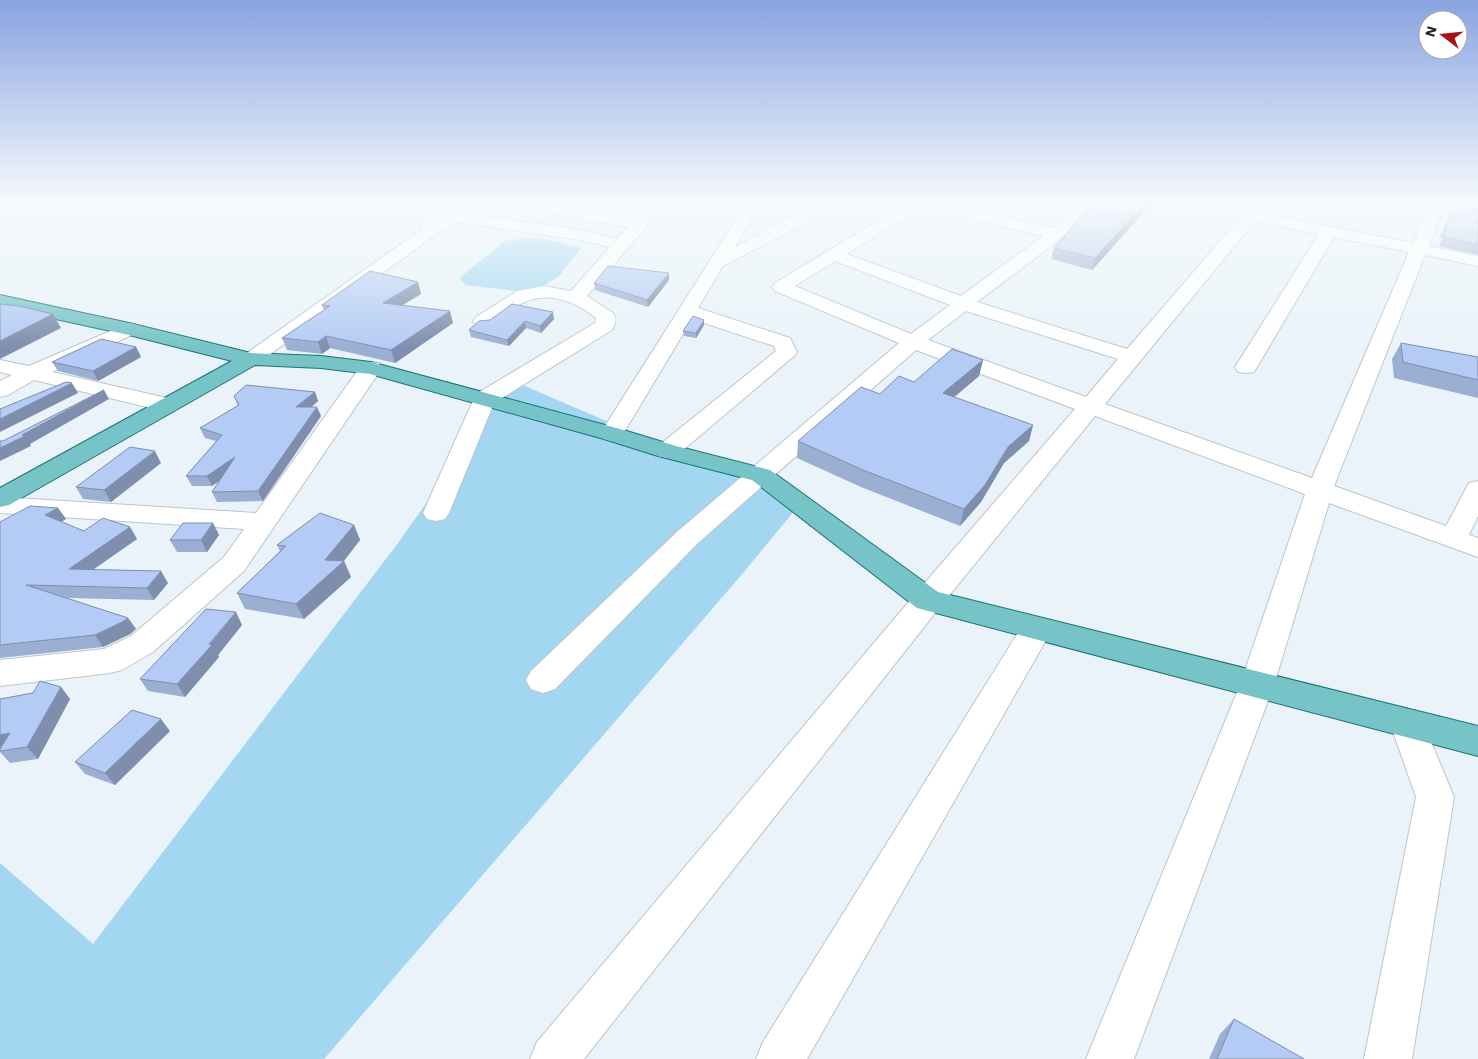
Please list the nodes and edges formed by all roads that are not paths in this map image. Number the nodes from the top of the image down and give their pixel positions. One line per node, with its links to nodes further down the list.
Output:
1 (404, 250): 22 (street)
2 (617, 250): 14 (street)
3 (723, 250): 13 (street)
4 (739, 250): 13 (street)
5 (840, 250): 11 (street)
6 (1035, 250): 16 (street)
7 (1221, 250): 21 (street)
8 (1317, 250): 24 (street)
9 (1418, 250): 37 (street)
10 (1426, 250): 12 (street)
11 (834, 254): 16 (street); 20 (street)
12 (1478, 261)
13 (716, 262): 17 (street)
14 (576, 297): 18 (street); 29 (street)
15 (3, 303): 19 (main road)
16 (964, 304): 20 (street); 21 (street)
17 (686, 311): 33 (street); 34 (street)
18 (483, 320)
19 (129, 329): 22 (main road); 26 (street)
20 (913, 342): 32 (street); 35 (street)
21 (1132, 357): 32 (street)
22 (251, 360): 25 (main road); 31 (main road)
23 (0, 366): 26 (street)
24 (1246, 367)
25 (371, 368): 29 (main road); 41 (street)
26 (32, 373): 27 (street); 28 (street)
27 (0, 390)
28 (104, 390): 30 (street); 31 (street)
29 (484, 399): 33 (main road); 40 (street)
30 (78, 404)
31 (168, 405): 38 (main road)
32 (1092, 406): 37 (street); 44 (street)
33 (612, 434): 34 (main road)
34 (667, 451): 35 (main road)
35 (761, 474): 44 (main road); 47 (street)
36 (1478, 489): 42 (street)
37 (1320, 490): 42 (street); 48 (street)
38 (0, 499)
39 (0, 505): 41 (street)
40 (436, 513)
41 (264, 522): 46 (street)
42 (1453, 538): 43 (street)
43 (1478, 548)
44 (928, 600): 45 (main road); 51 (street)
45 (1037, 628): 48 (main road); 52 (street)
46 (0, 673)
47 (543, 680)
48 (1257, 684): 49 (main road); 53 (street)
49 (1406, 723): 50 (main road); 54 (street)
50 (1478, 741)
51 (554, 1059)
52 (780, 1059)
53 (1110, 1059)
54 (1388, 1059)

